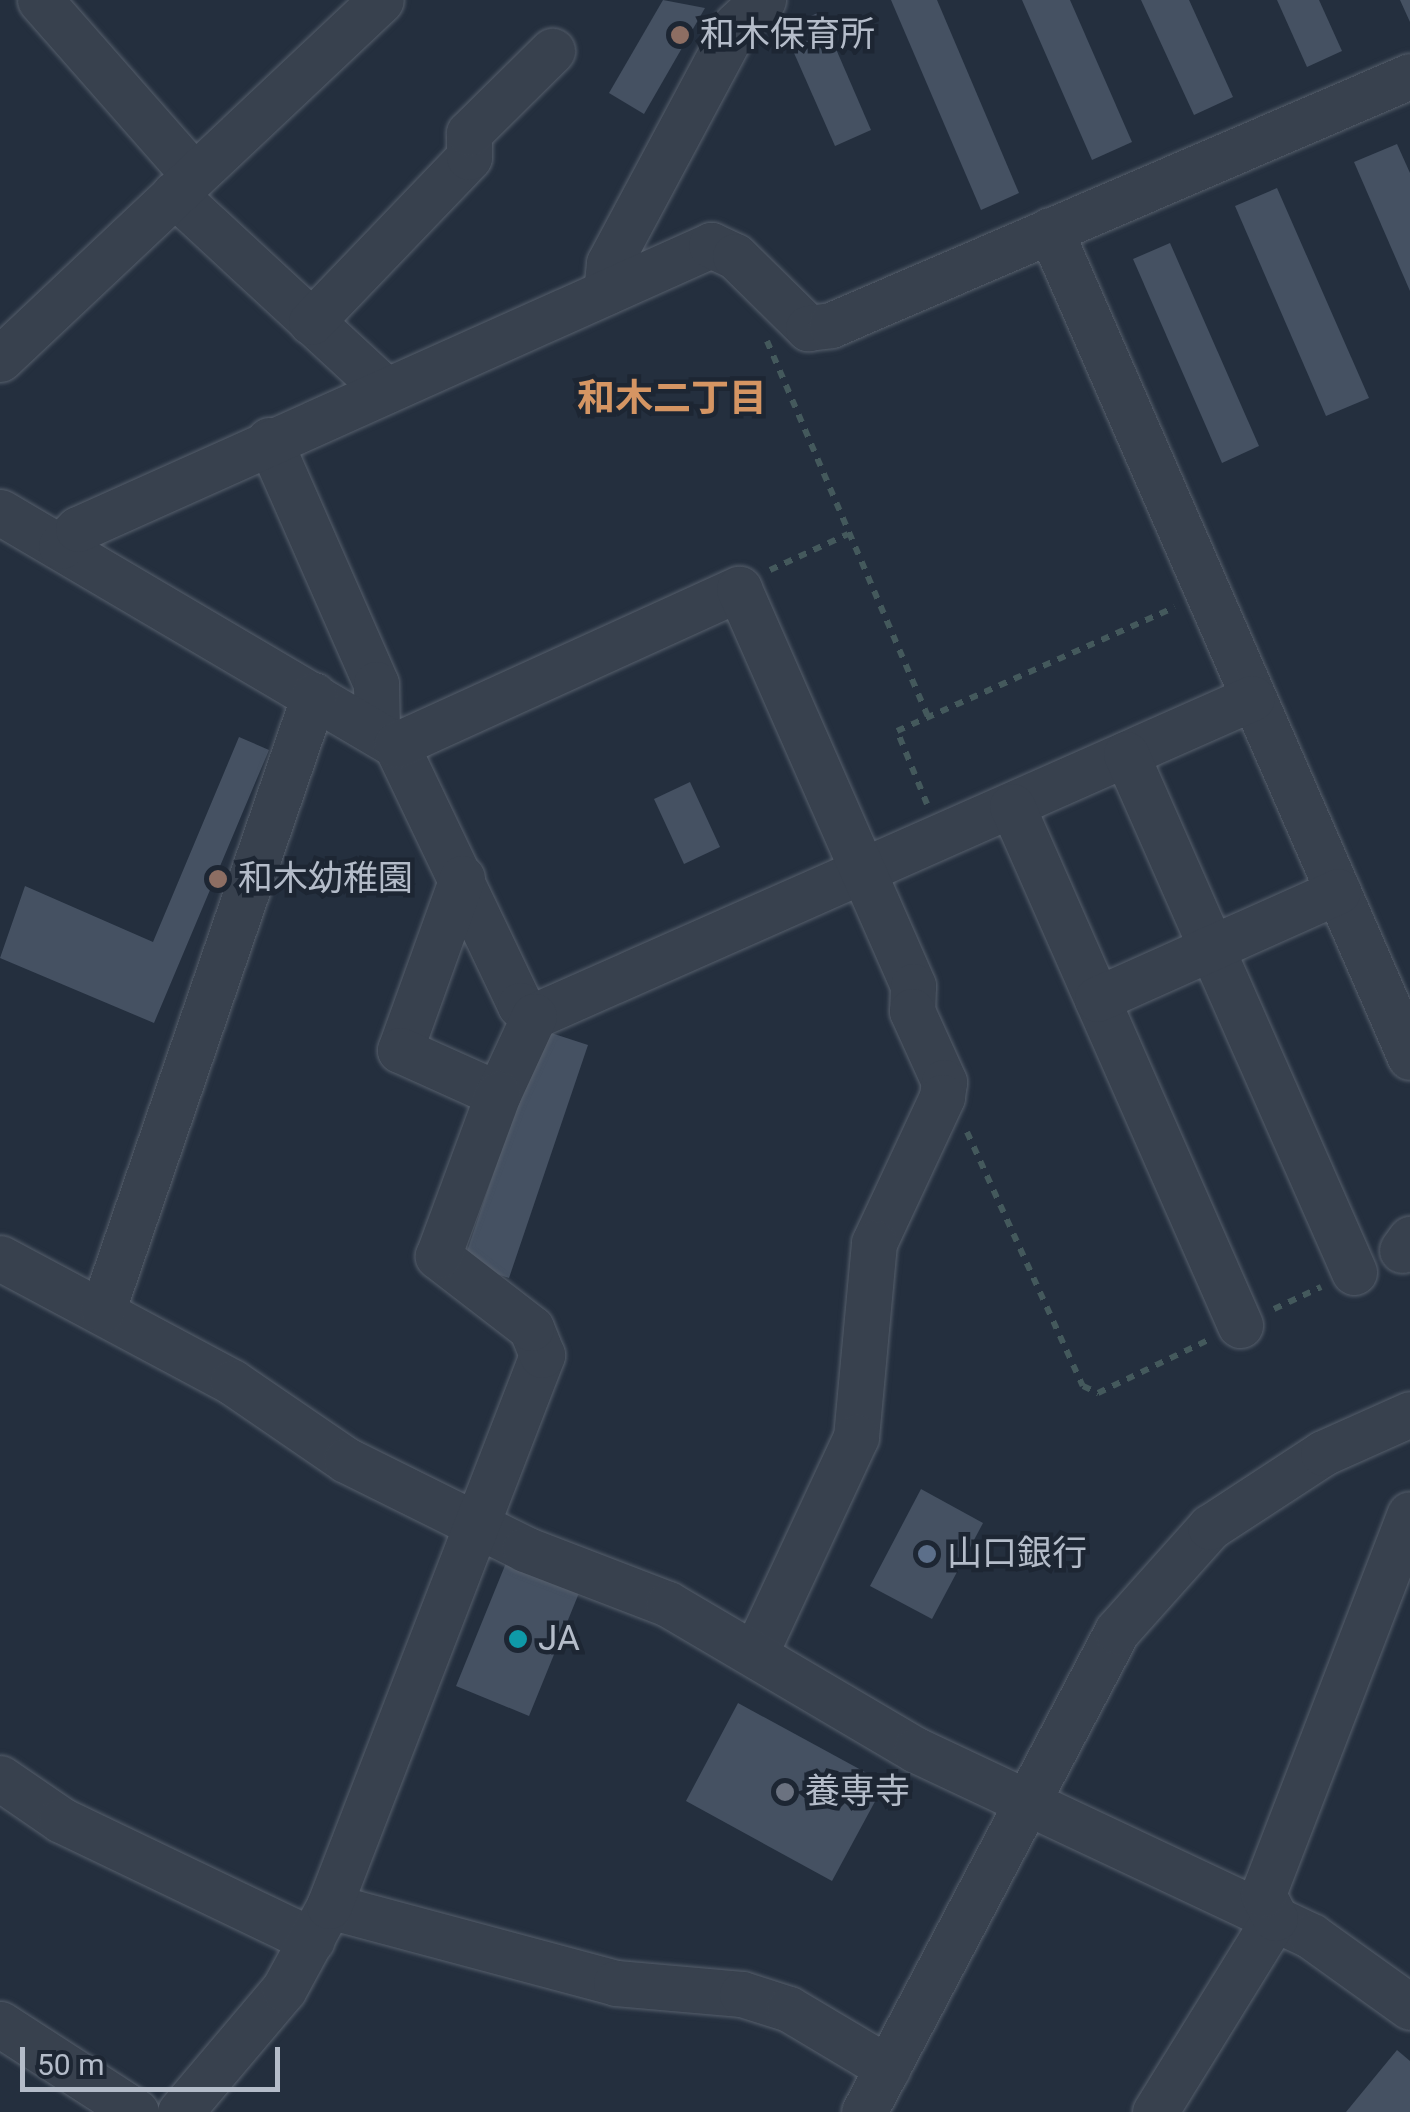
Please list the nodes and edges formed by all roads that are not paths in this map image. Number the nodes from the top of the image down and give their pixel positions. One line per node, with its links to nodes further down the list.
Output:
1 (40, 0): 6 (street)
2 (381, 0): 6 (street)
3 (763, 0): 8 (street)
4 (552, 52): 9 (street)
5 (1410, 76): 7 (street)
6 (184, 184): 9 (street); 10 (street)
7 (1050, 230): 8 (street); 16 (street)
8 (606, 292): 11 (street)
9 (312, 322): 11 (street)
10 (0, 359)
11 (386, 390): 12 (street)
12 (269, 440): 14 (street); 17 (street)
13 (0, 512): 14 (street)
14 (61, 546): 15 (street)
15 (314, 695): 17 (street); 30 (street)
16 (1252, 698): 18 (street); 22 (street)
17 (387, 738): 20 (street); 21 (street)
18 (1126, 754): 19 (street); 23 (street)
19 (1012, 806): 20 (street); 24 (street)
20 (863, 872): 25 (street); 35 (street)
21 (462, 878): 25 (street); 27 (street)
22 (1338, 891): 23 (street); 26 (street)
23 (1216, 948): 24 (street); 29 (street)
24 (1098, 999): 31 (street)
25 (534, 1016): 27 (street)
26 (1410, 1056)
27 (498, 1094): 34 (street)
28 (0, 1258): 30 (street)
29 (1354, 1272)
30 (103, 1309): 34 (street)
31 (1240, 1325)
32 (1410, 1414): 37 (street)
33 (1410, 1514): 38 (street)
34 (482, 1529): 35 (street); 39 (street)
35 (755, 1654): 37 (street)
36 (0, 1778): 39 (street)
37 (1028, 1799): 38 (street); 42 (street)
38 (1275, 1918): 40 (street); 46 (street)
39 (320, 1923): 42 (street); 44 (street)
40 (1410, 2007)
41 (0, 2024): 43 (street)
42 (888, 2068): 45 (street)
43 (136, 2112)
44 (180, 2112)
45 (864, 2112)
46 (1154, 2112)

